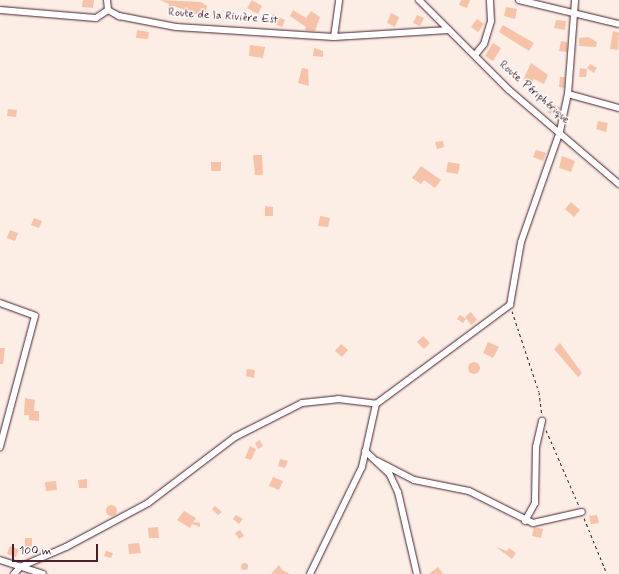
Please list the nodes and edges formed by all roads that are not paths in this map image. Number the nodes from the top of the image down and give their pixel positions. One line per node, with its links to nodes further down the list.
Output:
1 (107, 0): 8 (street)
2 (339, 0): 12 (street)
3 (419, 0): 11 (street, Route Périphérique)
4 (490, 0): 13 (street)
5 (519, 0): 9 (street)
6 (575, 0): 9 (street)
7 (0, 10): 8 (street)
8 (108, 10): 12 (street, Route de la Rivière Est)
9 (574, 14): 10 (street); 14 (street)
10 (619, 24)
11 (449, 30): 12 (street, Route de la Rivière Est); 13 (street, Route Périphérique)
12 (334, 37)
13 (475, 55): 16 (street, Route Périphérique)
14 (568, 94): 15 (street); 16 (street)
15 (619, 108)
16 (560, 131): 17 (street, Route Périphérique); 19 (street)
17 (619, 184)
18 (0, 304): 21 (street)
19 (376, 404): 23 (street); 28 (street)
20 (542, 421): 26 (street)
21 (3, 425): 22 (street)
22 (0, 447)
23 (366, 451): 24 (street); 31 (street)
24 (377, 461): 26 (street); 32 (street)
25 (582, 512): 26 (street)
26 (525, 521)
27 (0, 560): 28 (street)
28 (20, 567): 29 (street); 30 (street)
29 (14, 574)
30 (43, 574)
31 (310, 574)
32 (417, 574)

